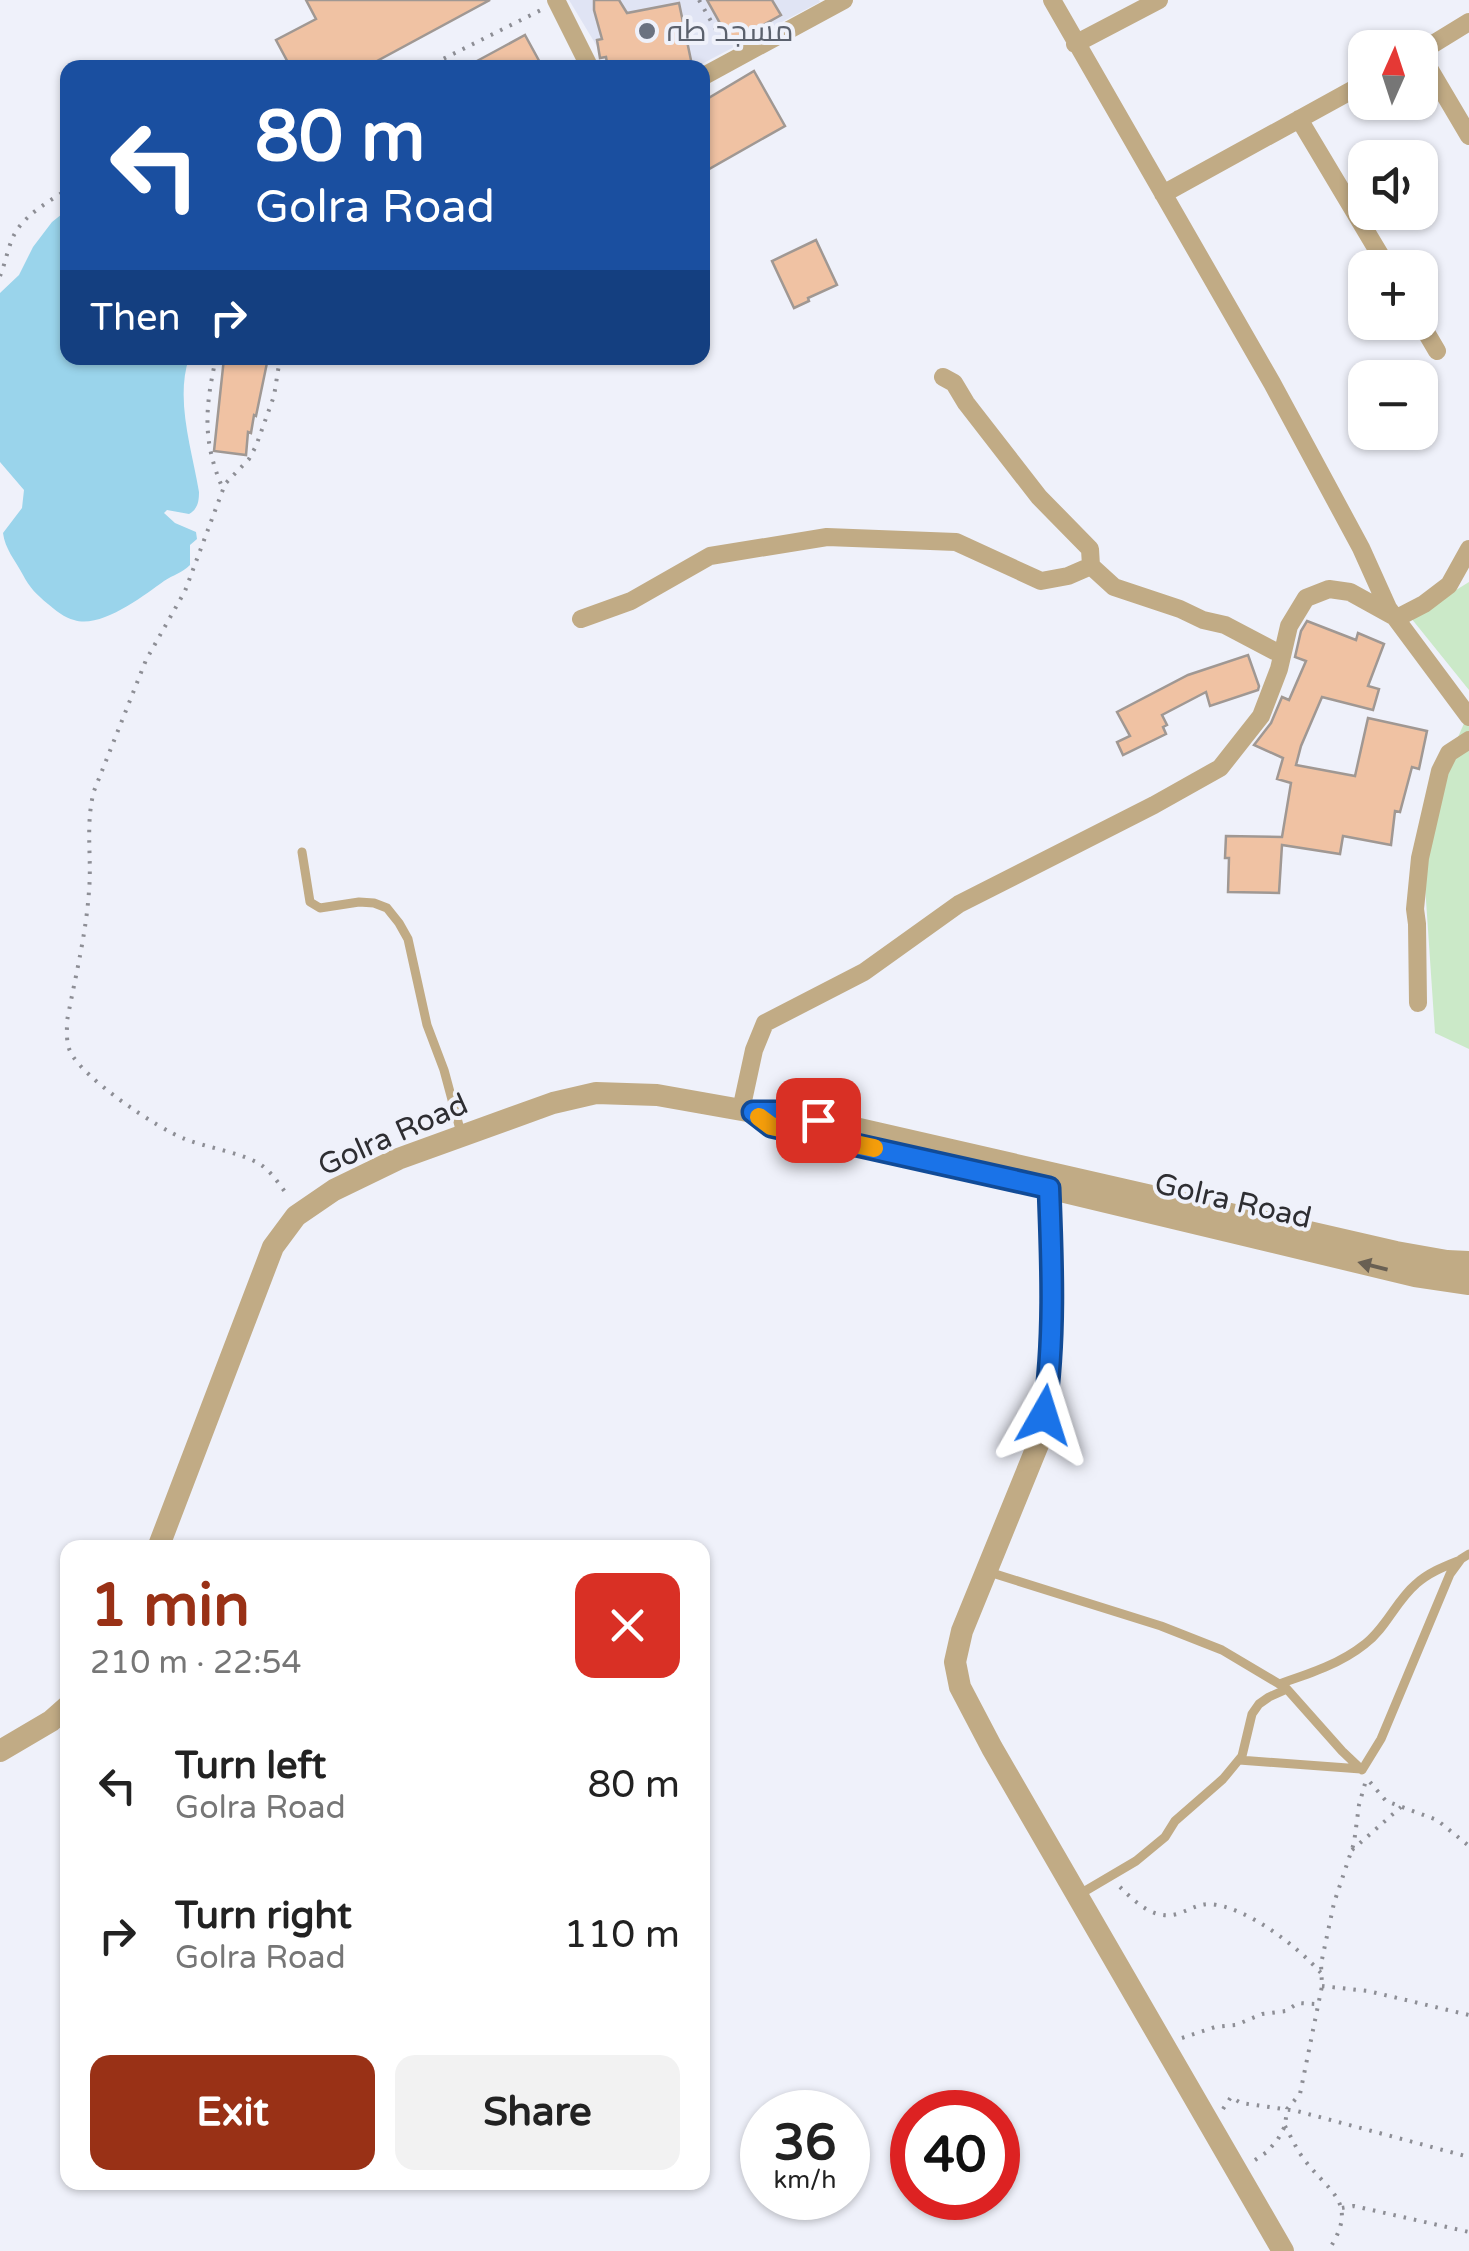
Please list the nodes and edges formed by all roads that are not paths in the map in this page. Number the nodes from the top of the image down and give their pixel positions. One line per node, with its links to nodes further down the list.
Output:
1 (1052, 0): 7 (street)
2 (1159, 0): 7 (street)
3 (557, 1): 8 (street)
4 (831, 3): 9 (street)
5 (1469, 22): 6 (street)
6 (1438, 41)
7 (1075, 44): 14 (street)
8 (586, 60)
9 (710, 73)
10 (1438, 83): 13 (street)
11 (1348, 92): 12 (street)
12 (1299, 119): 14 (street); 15 (street)
13 (1469, 136)
14 (1163, 194): 21 (street)
15 (1377, 250)
16 (1431, 340): 17 (street)
17 (1438, 351)
18 (942, 377): 20 (street)
19 (1469, 549): 21 (street)
20 (1091, 566): 22 (street); 23 (street)
21 (1397, 618): 23 (street); 24 (street)
22 (581, 620)
23 (1282, 655): 28 (street)
24 (1469, 718)
25 (1469, 740): 27 (street)
26 (302, 852): 29 (lane)
27 (1418, 1004)
28 (747, 1111): 29 (street, Golra Road); 30 (street, Golra Road)
29 (462, 1135): 33 (street, Golra Road)
30 (1050, 1181): 31 (street, Golra Road); 32 (street, Golra Road, one-way to 30); 35 (street)
31 (1469, 1262)
32 (1469, 1284)
33 (161, 1540)
34 (1465, 1556): 36 (lane); 40 (lane)
35 (987, 1572): 36 (lane); 41 (street)
36 (1283, 1687): 39 (lane); 40 (lane)
37 (60, 1713): 38 (street)
38 (0, 1751)
39 (1239, 1760): 40 (lane); 41 (lane)
40 (1365, 1774)
41 (1077, 1895): 42 (street)
42 (1282, 2251)

